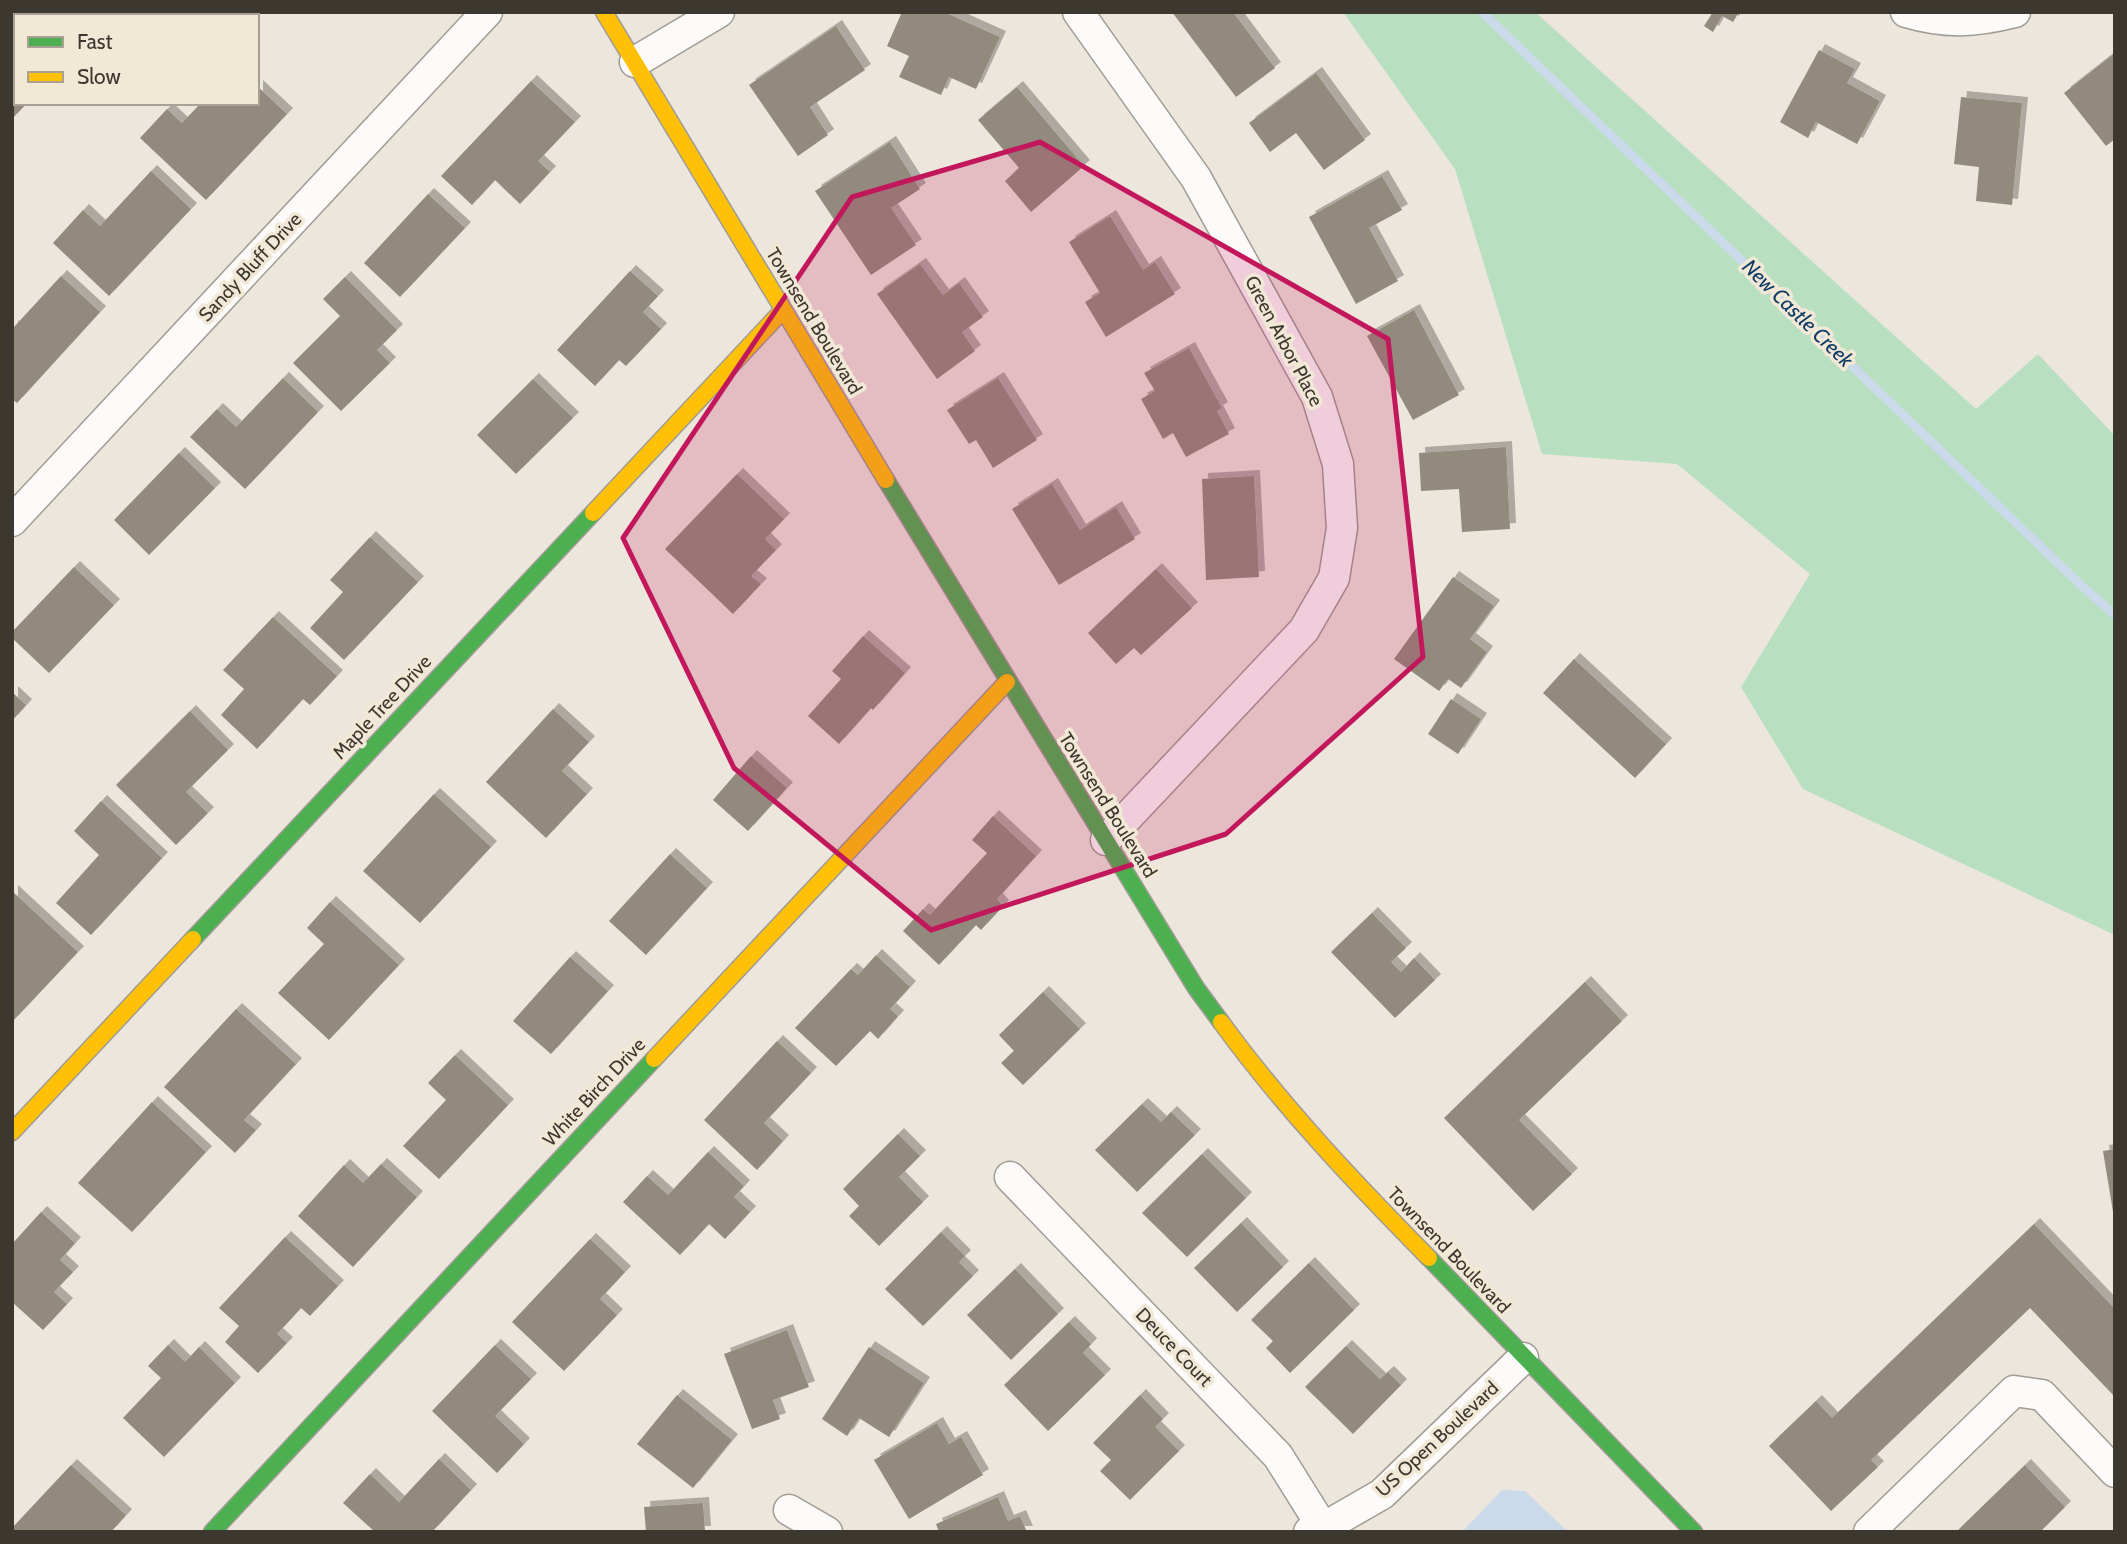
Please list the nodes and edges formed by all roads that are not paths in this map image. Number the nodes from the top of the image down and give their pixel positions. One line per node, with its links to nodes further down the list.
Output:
1 (487, 12): 9 (street, Sandy Bluff Drive)
2 (604, 12): 7 (street, Townsend Boulevard)
3 (719, 12): 7 (street)
4 (1078, 12): 11 (street, Green Arbor Place)
5 (1906, 12): 6 (street)
6 (2015, 12)
7 (635, 62): 8 (street, Townsend Boulevard)
8 (783, 310): 10 (street, Townsend Boulevard); 12 (street, Maple Tree Drive)
9 (12, 521)
10 (1007, 682): 11 (street, Townsend Boulevard); 18 (street, White Birch Drive)
11 (1106, 840): 14 (street, Townsend Boulevard)
12 (12, 1132)
13 (1010, 1177): 17 (street, Deuce Court)
14 (1523, 1358): 17 (street, US Open Boulevard); 20 (street, Townsend Boulevard)
15 (2115, 1472): 21 (street)
16 (789, 1510): 19 (street)
17 (1316, 1530)
18 (212, 1532)
19 (827, 1532)
20 (1694, 1532)
21 (1868, 1532)

